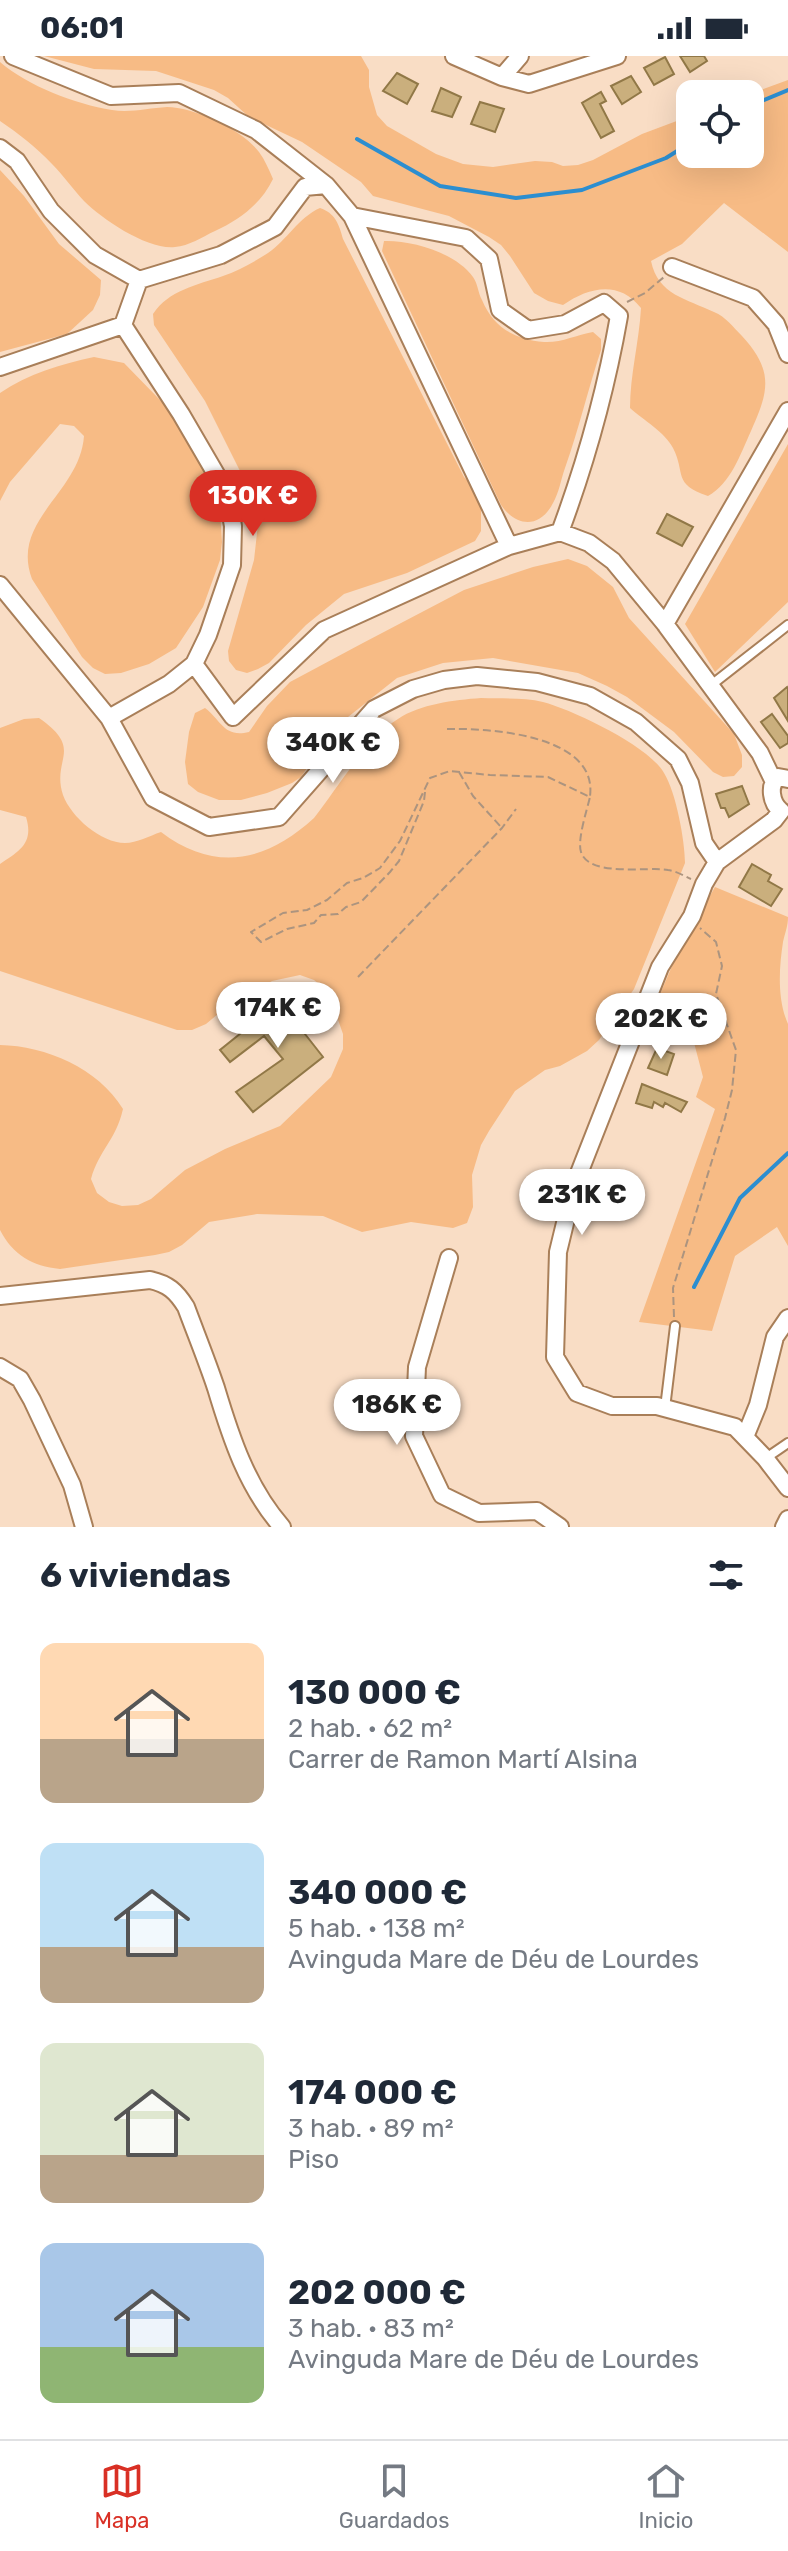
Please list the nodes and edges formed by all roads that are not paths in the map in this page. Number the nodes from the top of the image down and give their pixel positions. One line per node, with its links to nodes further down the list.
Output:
1 (13, 56): 8 (street)
2 (454, 56): 6 (street)
3 (481, 56): 6 (street)
4 (520, 56): 6 (street)
5 (617, 56): 6 (street)
6 (502, 77)
7 (0, 148): 11 (street)
8 (326, 185): 9 (street); 11 (street)
9 (352, 216): 16 (street); 17 (street)
10 (672, 267): 13 (street)
11 (139, 280): 12 (street)
12 (123, 325): 14 (street); 21 (street)
13 (788, 354)
14 (0, 367)
15 (788, 411): 19 (street)
16 (560, 532): 17 (street); 19 (street)
17 (509, 546): 21 (street)
18 (0, 585): 23 (street)
19 (665, 624): 22 (street)
20 (788, 625): 22 (lane)
21 (194, 664): 23 (street)
22 (710, 687): 24 (street)
23 (109, 718): 26 (street)
24 (783, 776): 25 (street)
25 (784, 811): 26 (street)
26 (717, 862): 32 (street)
27 (449, 1258): 40 (street)
28 (0, 1296): 39 (street)
29 (788, 1318): 33 (street)
30 (675, 1326): 32 (lane)
31 (0, 1367): 38 (street)
32 (665, 1408): 33 (street)
33 (745, 1437): 35 (street)
34 (788, 1443): 35 (lane)
35 (765, 1458): 36 (street)
36 (788, 1488)
37 (788, 1519): 41 (street)
38 (84, 1527)
39 (282, 1527)
40 (560, 1527)
41 (785, 1527)

